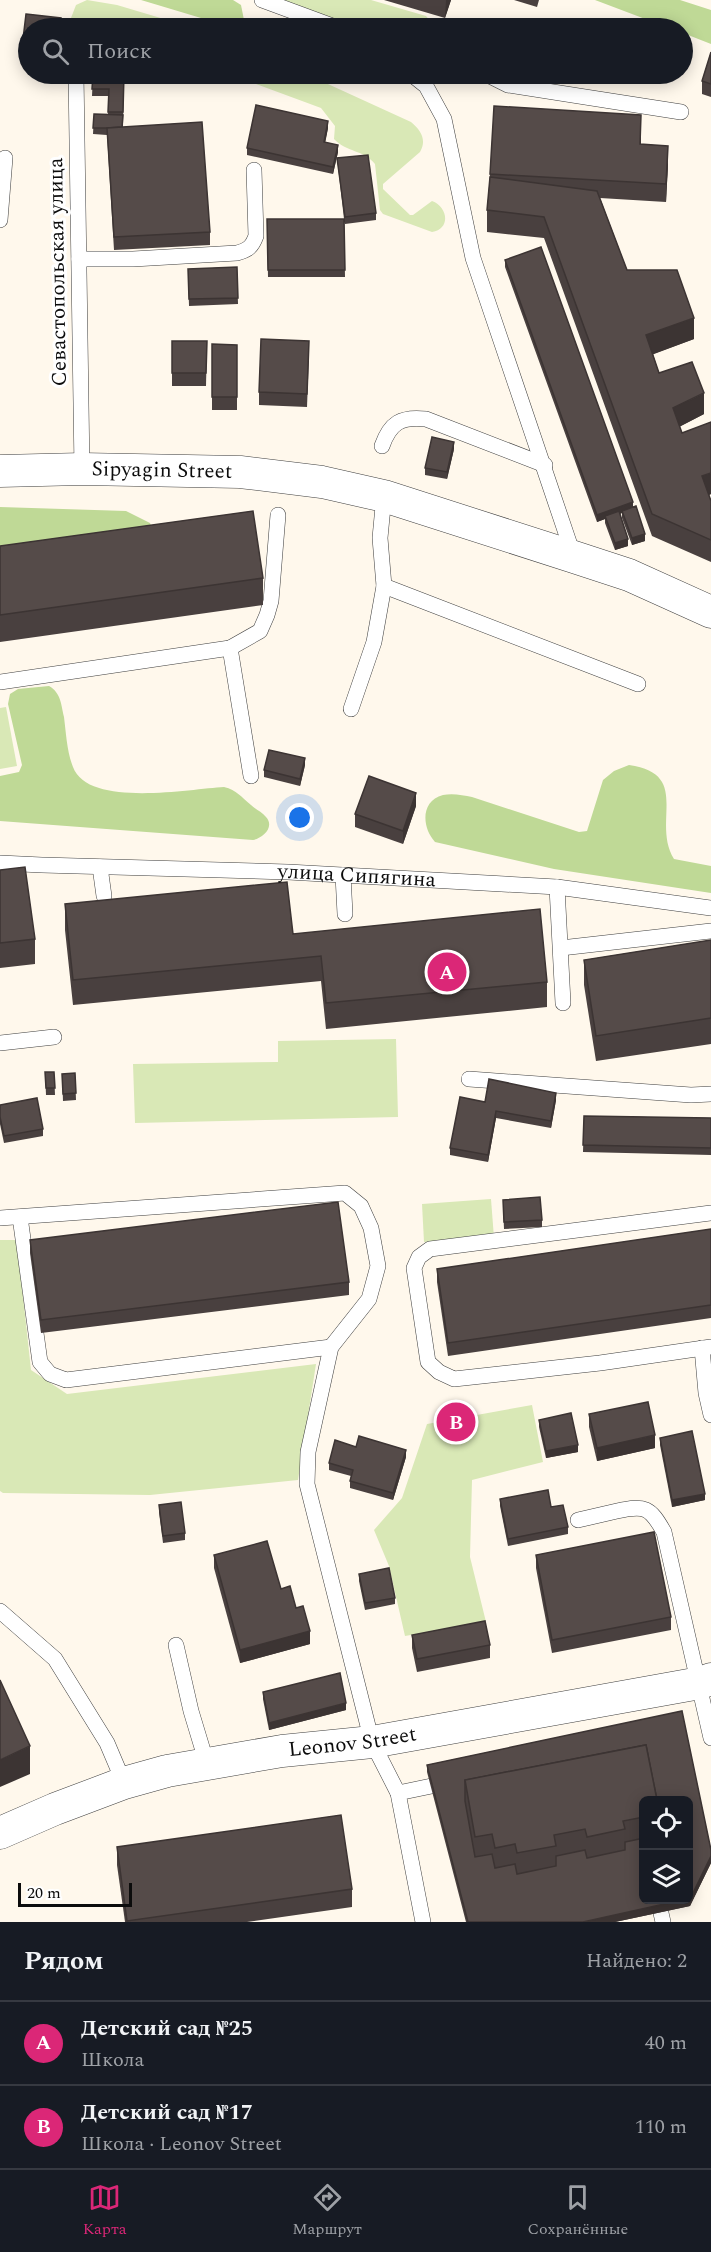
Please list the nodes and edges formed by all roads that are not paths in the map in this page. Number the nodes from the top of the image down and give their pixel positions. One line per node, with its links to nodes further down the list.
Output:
1 (262, 0): 2 (lane)
2 (311, 18)
3 (76, 84): 10 (lane, Севастопольская улица)
4 (423, 84): 12 (lane)
5 (506, 84): 6 (lane)
6 (681, 112)
7 (5, 158): 9 (lane)
8 (254, 170): 10 (lane)
9 (0, 220)
10 (79, 259): 13 (lane, Севастопольская улица)
11 (382, 446): 12 (lane)
12 (544, 465): 17 (lane)
13 (82, 469): 14 (street, Sipyagin Street); 15 (street, Sipyagin Street)
14 (0, 471)
15 (384, 496): 17 (street); 18 (lane)
16 (278, 515): 20 (lane)
17 (574, 556): 19 (street)
18 (384, 586): 22 (lane); 23 (lane)
19 (711, 612)
20 (231, 648): 21 (lane); 24 (lane)
21 (0, 682)
22 (638, 684)
23 (351, 709)
24 (251, 776)
25 (0, 862): 26 (lane, улица Сипягина)
26 (100, 867): 27 (lane, улица Сипягина); 29 (lane)
27 (343, 875): 28 (lane, улица Сипягина); 31 (lane)
28 (556, 887): 30 (lane, улица Сипягина); 33 (lane)
29 (104, 896)
30 (711, 908)
31 (345, 914)
32 (711, 931): 33 (lane)
33 (561, 948): 34 (lane)
34 (563, 1003)
35 (54, 1037): 36 (lane)
36 (0, 1042)
37 (469, 1079): 38 (lane)
38 (711, 1094)
39 (711, 1213): 43 (lane)
40 (20, 1217): 41 (lane); 42 (lane); 42 (lane)
41 (0, 1218)
42 (331, 1347): 50 (lane)
43 (706, 1348): 44 (lane)
44 (711, 1415)
45 (578, 1520): 48 (lane)
46 (0, 1611): 53 (lane)
47 (176, 1646): 51 (lane)
48 (705, 1681): 49 (lane); 50 (street, Leonov Street)
49 (711, 1738)
50 (372, 1742): 51 (street, Leonov Street); 55 (lane)
51 (207, 1764): 53 (street, Leonov Street)
52 (466, 1779): 54 (lane)
53 (124, 1783): 57 (street, Leonov Street)
54 (445, 1783): 55 (lane); 56 (lane)
55 (398, 1793): 58 (lane)
56 (449, 1799)
57 (0, 1833)
58 (423, 1922)

